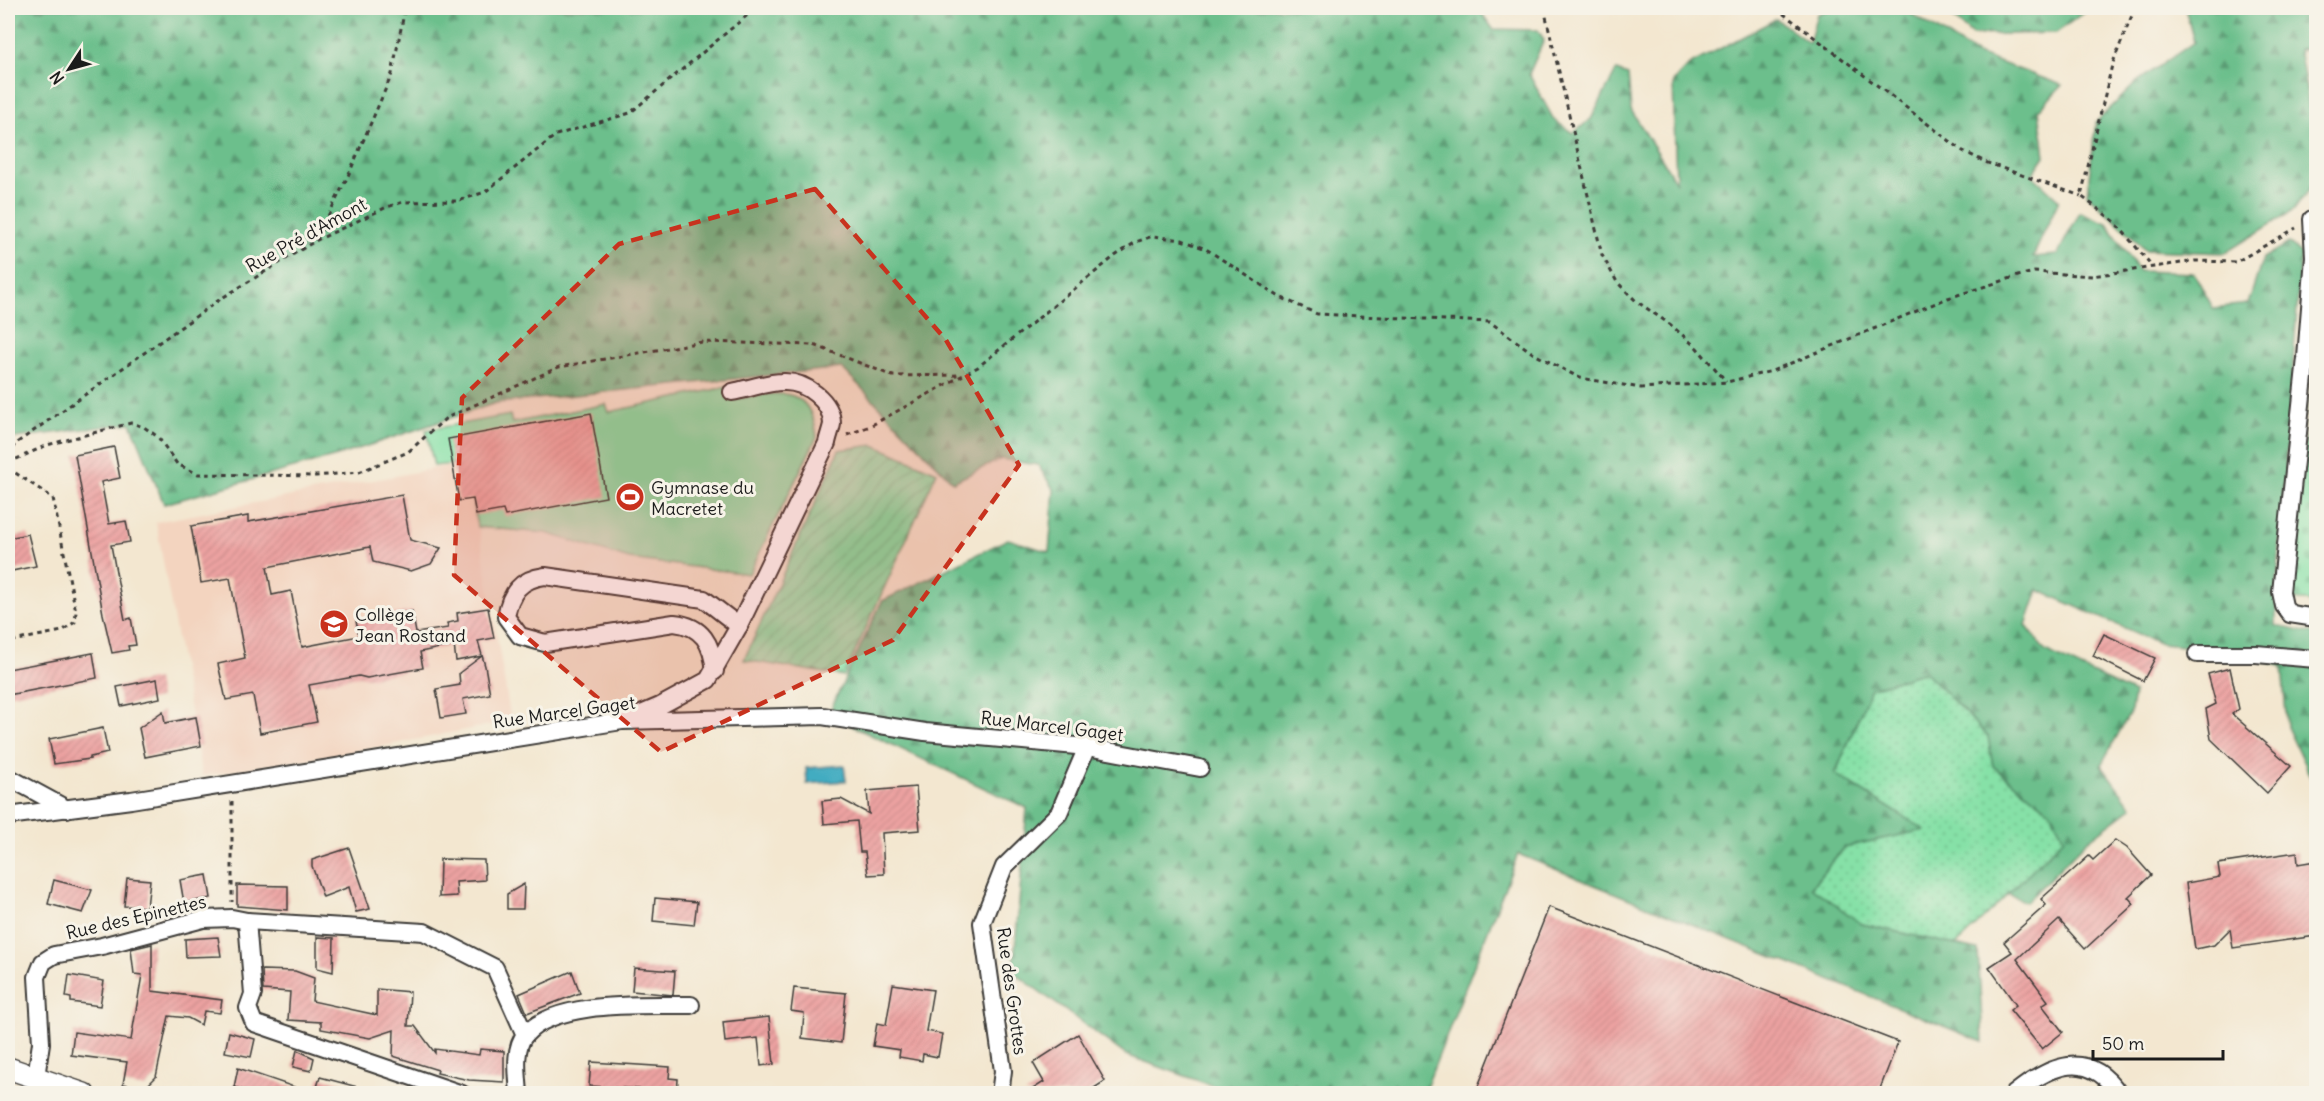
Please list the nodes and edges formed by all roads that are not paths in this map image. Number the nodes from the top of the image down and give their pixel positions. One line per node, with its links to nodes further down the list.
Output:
1 (2312, 219): 3 (street)
2 (732, 392): 4 (street)
3 (2316, 618)
4 (739, 626): 7 (street); 7 (street)
5 (2197, 654): 6 (street)
6 (2316, 659)
7 (715, 670): 8 (street)
8 (622, 721): 9 (street, Rue Marcel Gaget); 12 (street, Rue Marcel Gaget)
9 (1087, 747): 10 (street, Rue Marcel Gaget); 22 (street, Rue des Grottes)
10 (1200, 768)
11 (8, 777): 12 (street)
12 (67, 809): 13 (street, Rue Marcel Gaget)
13 (8, 816)
14 (240, 920): 16 (street); 18 (street, Rue des Epinettes); 20 (street)
15 (691, 1005): 16 (street)
16 (525, 1035): 21 (street)
17 (8, 1068): 18 (main road)
18 (36, 1077): 19 (main road)
19 (84, 1094)
20 (462, 1094)
21 (519, 1094)
22 (1000, 1094)
23 (2014, 1094): 24 (street)
24 (2120, 1094)

